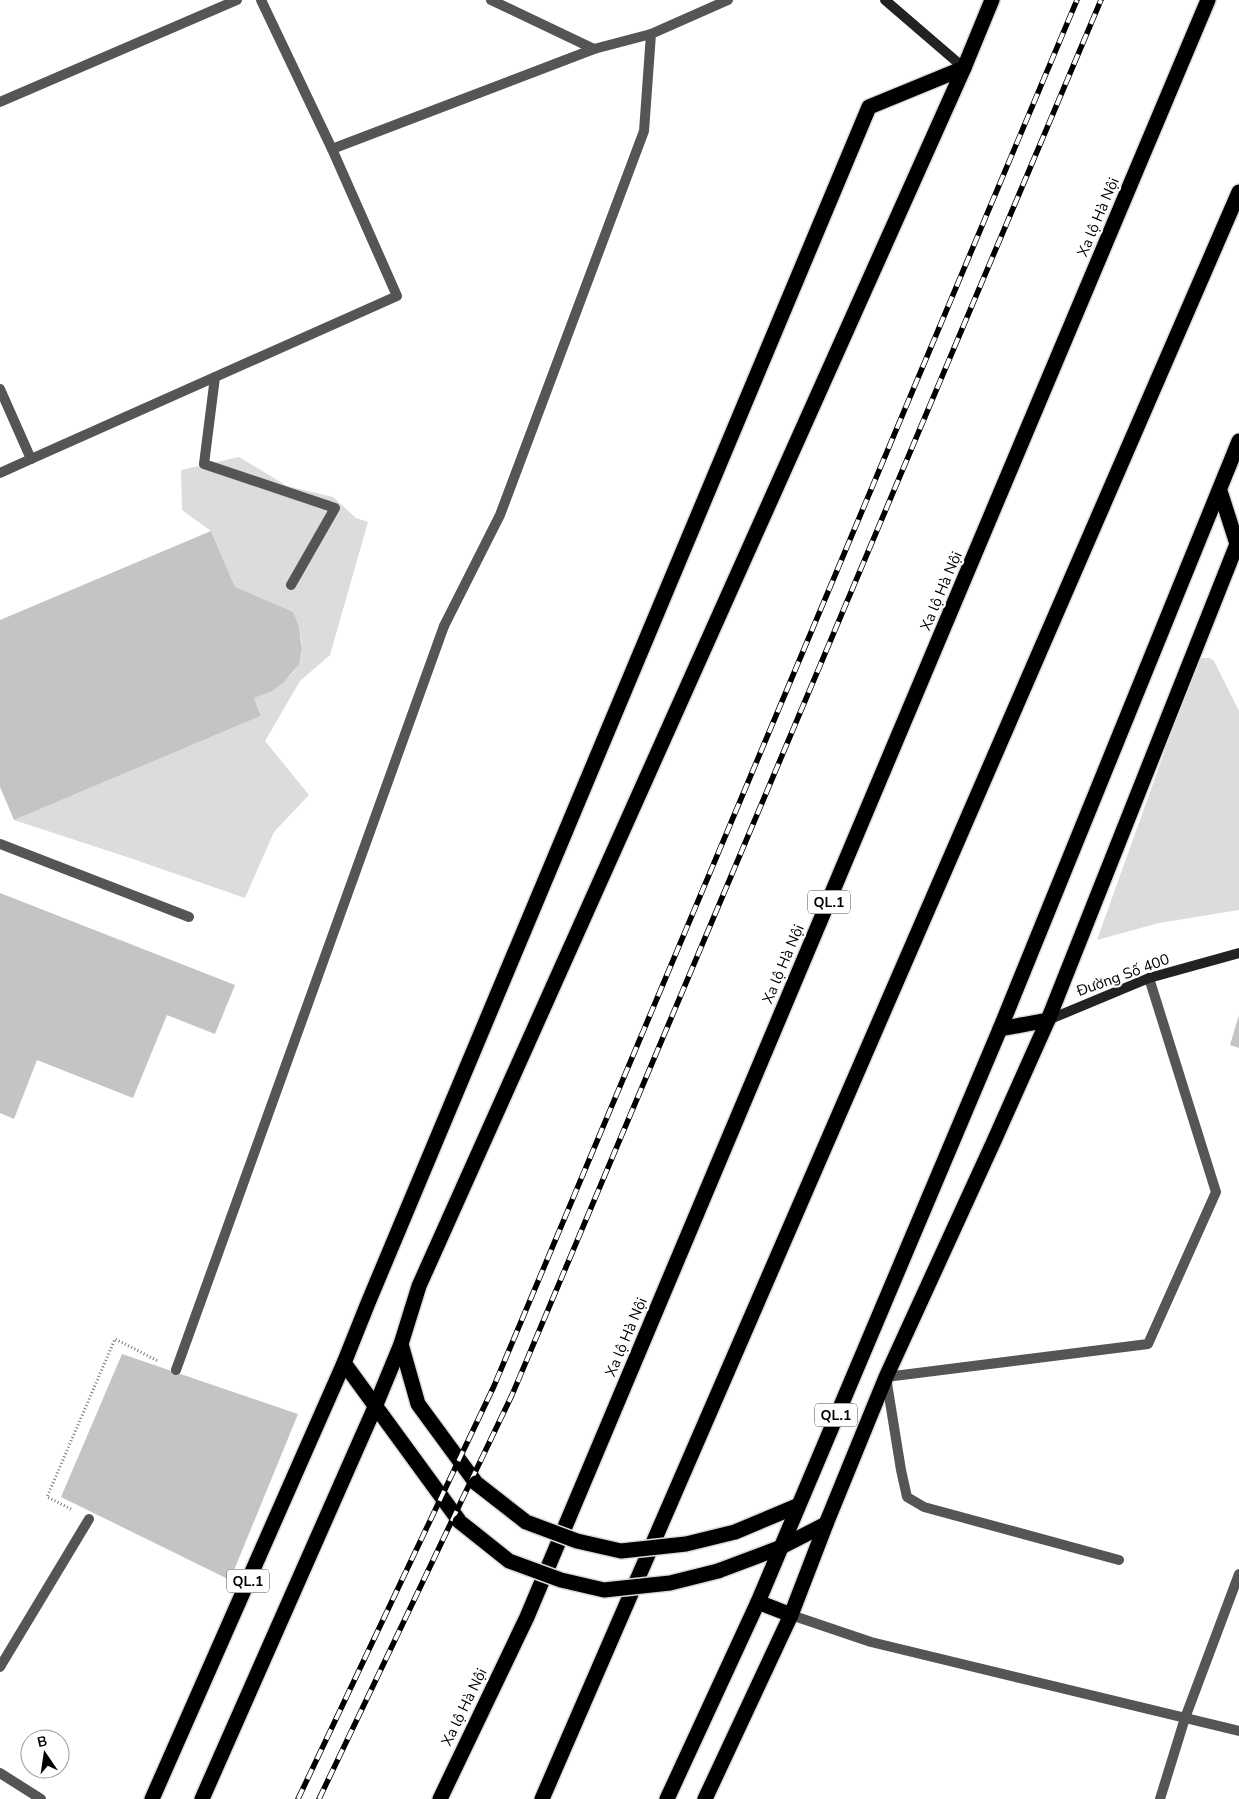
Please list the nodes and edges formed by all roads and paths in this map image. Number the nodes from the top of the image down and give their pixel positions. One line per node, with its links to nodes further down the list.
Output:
1 (237, 0): 11 (street)
2 (261, 0): 12 (street)
3 (491, 0): 9 (street)
4 (728, 0): 8 (street)
5 (885, 0): 10 (street)
6 (992, 0): 10 (highway, QL.1)
7 (1208, 0): 48 (highway, Xa lộ Hà Nội / QL.1)
8 (650, 34): 9 (street); 30 (street)
9 (594, 49): 12 (street)
10 (964, 68): 28 (highway, QL.1); 29 (highway, QL.1)
11 (0, 102)
12 (332, 149): 14 (street)
13 (1239, 192): 49 (highway)
14 (215, 377): 17 (street); 21 (street)
15 (0, 388): 17 (street)
16 (1239, 441): 19 (highway, QL.1)
17 (32, 459): 18 (street)
18 (0, 473)
19 (1220, 491): 20 (highway); 27 (highway, QL.1)
20 (1238, 547): 26 (highway, QL.1)
21 (290, 585)
22 (0, 844): 23 (street)
23 (189, 917)
24 (1239, 953): 25 (street, Đường Số 400)
25 (1149, 978): 26 (street, Đường Số 400); 31 (street)
26 (1048, 1020): 27 (highway); 31 (highway, QL.1)
27 (1000, 1029): 33 (highway, QL.1)
28 (401, 1344): 32 (highway, QL.1); 33 (highway, bridge)
29 (344, 1363): 32 (highway); 46 (highway, QL.1)
30 (176, 1370): 34 (path)
31 (886, 1377): 35 (highway, QL.1); 37 (street)
32 (375, 1407): 36 (highway, bridge); 47 (highway, QL.1)
33 (797, 1506): 36 (highway, QL.1)
34 (89, 1519): 41 (street)
35 (826, 1524): 36 (highway); 40 (highway, QL.1)
36 (779, 1548): 39 (highway, QL.1)
37 (1118, 1560)
38 (1239, 1574): 42 (street)
39 (758, 1602): 40 (highway); 50 (highway, QL.1)
40 (791, 1615): 42 (street); 51 (highway, QL.1)
41 (0, 1667)
42 (1185, 1718): 43 (street); 52 (street)
43 (1239, 1731)
44 (0, 1773): 45 (street)
45 (41, 1799)
46 (152, 1799)
47 (202, 1799)
48 (440, 1799)
49 (542, 1799)
50 (667, 1799)
51 (705, 1799)
52 (1160, 1799)

